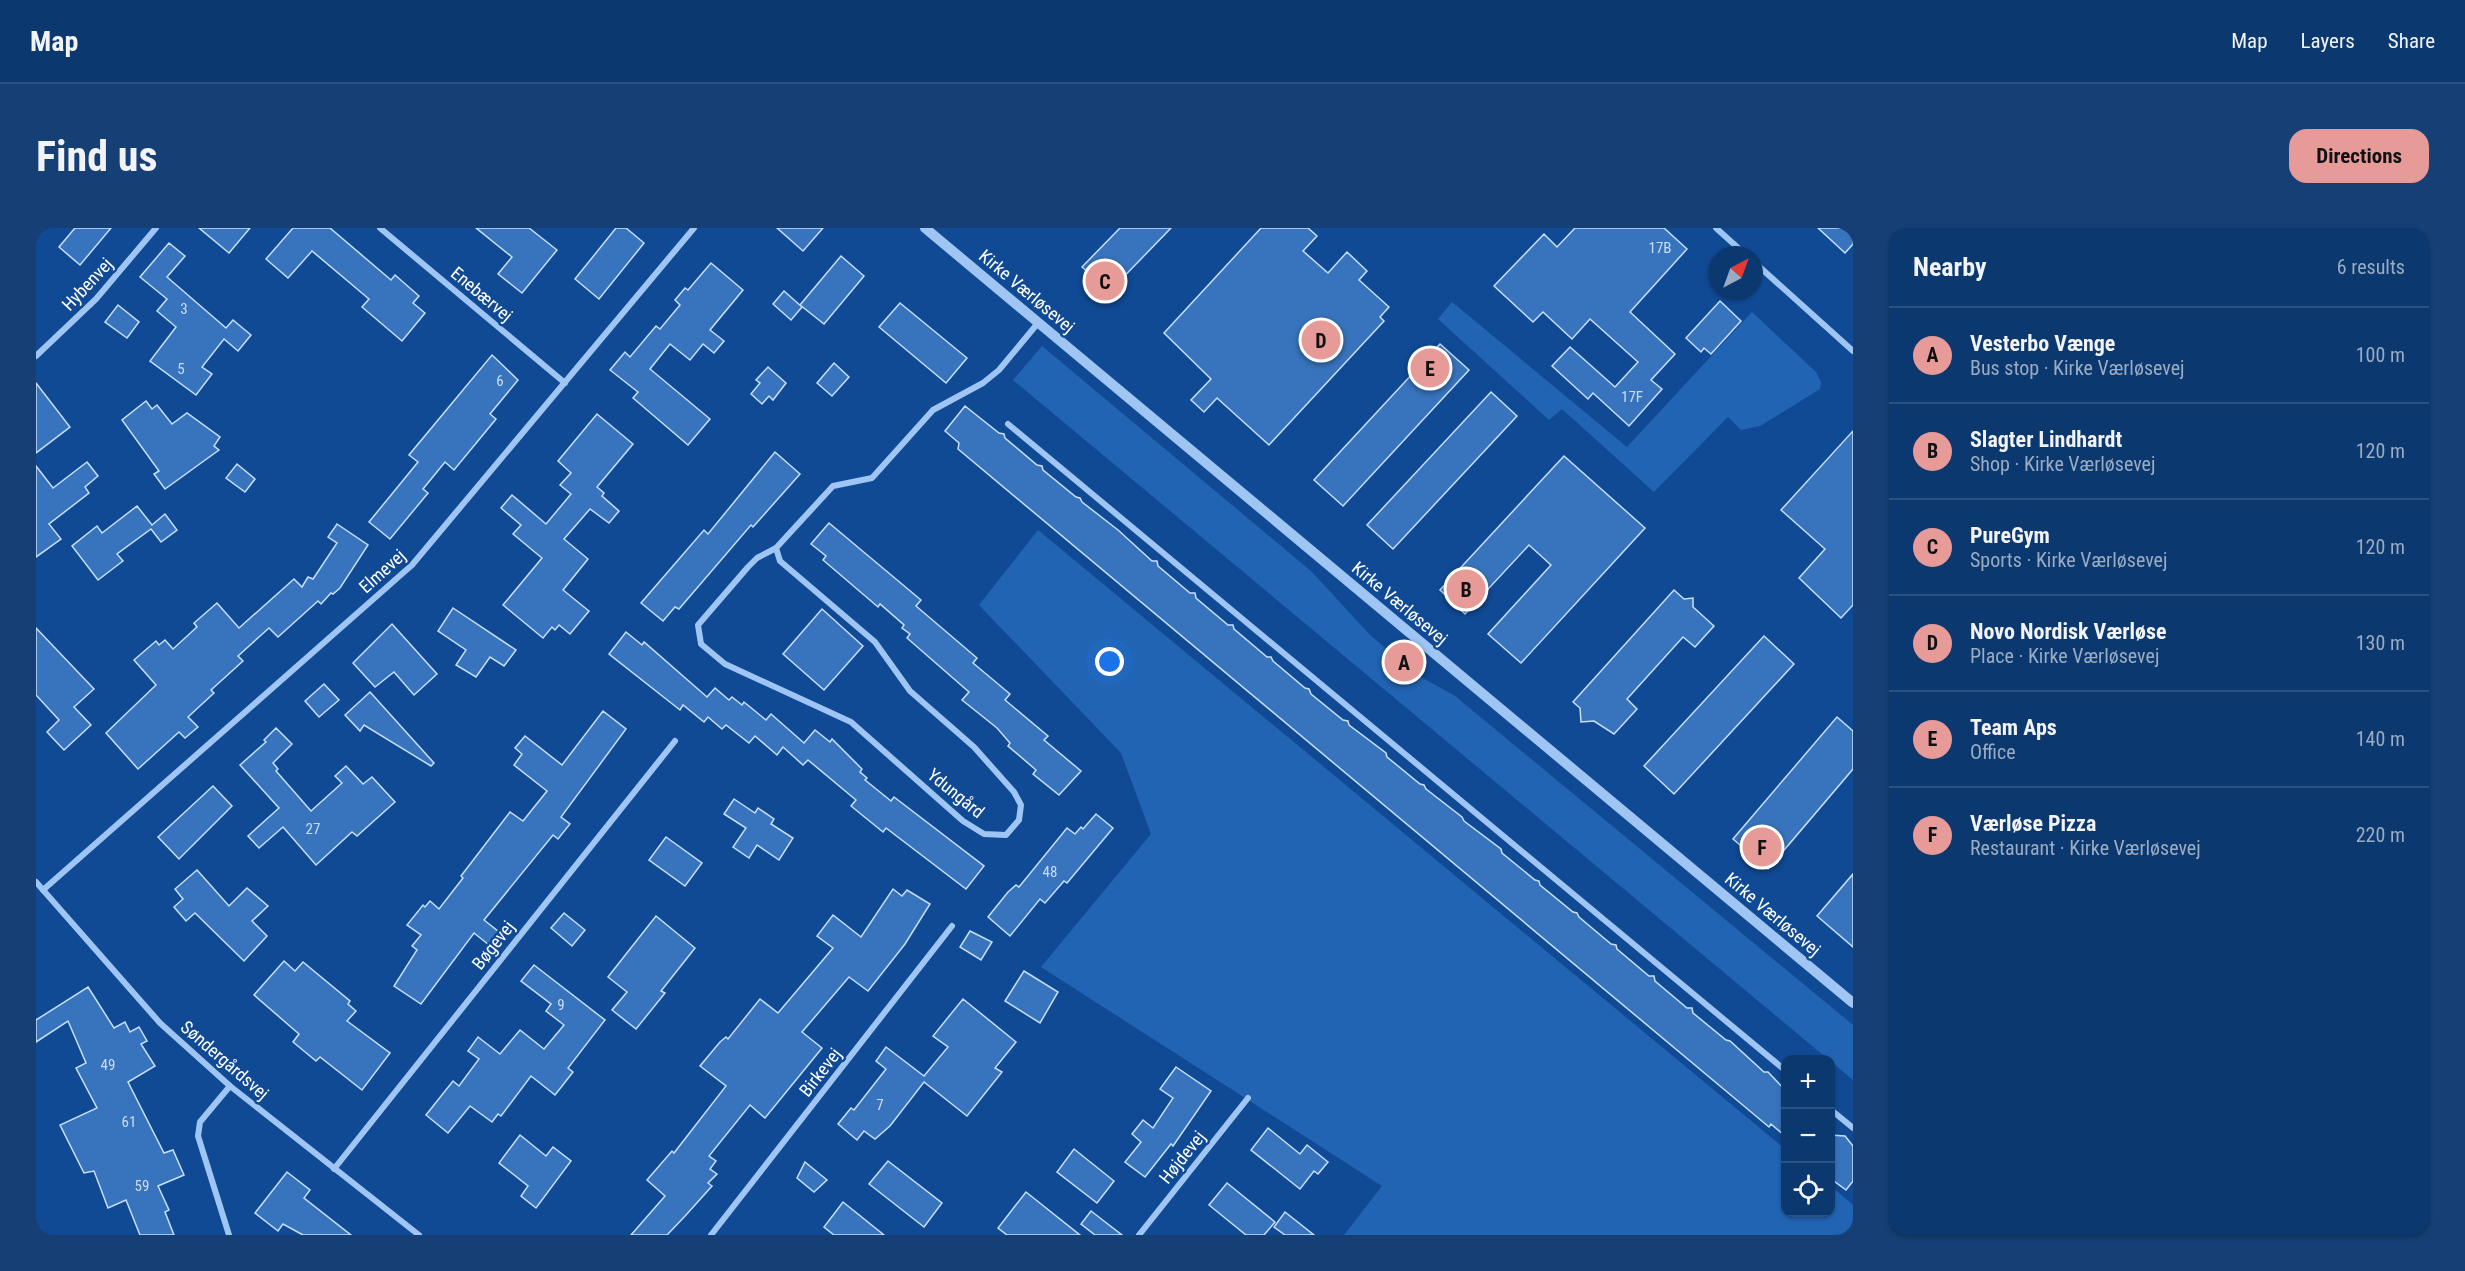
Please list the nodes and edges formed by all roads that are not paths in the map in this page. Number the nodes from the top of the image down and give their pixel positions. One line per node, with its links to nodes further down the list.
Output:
1 (156, 228): 10 (street, Hybenvej)
2 (380, 228): 11 (street, Enebærvej)
3 (694, 228): 11 (street, Elmevej)
4 (925, 228): 8 (street, Kirke Værløsevej)
5 (1716, 228): 6 (street)
6 (1736, 246)
7 (1763, 270): 9 (street)
8 (1038, 323): 13 (street, Ydungård); 18 (street, Kirke Værløsevej)
9 (1853, 351)
10 (36, 356)
11 (565, 383): 16 (street, Elmevej)
12 (1008, 424): 19 (street)
13 (776, 548): 13 (street, Ydungård)
14 (675, 741): 24 (street, Bøgevej)
15 (36, 882): 16 (street, Søndergårdsvej)
16 (43, 890): 20 (street, Søndergårdsvej)
17 (952, 926): 27 (street, Birkevej)
18 (1853, 1003)
19 (1781, 1068)
20 (230, 1086): 24 (street, Søndergårdsvej); 25 (street)
21 (1248, 1098): 28 (street, Højdevej)
22 (1835, 1113): 23 (street)
23 (1853, 1128)
24 (334, 1169): 26 (street, Søndergårdsvej)
25 (229, 1235)
26 (419, 1235)
27 (711, 1235)
28 (1139, 1235)

